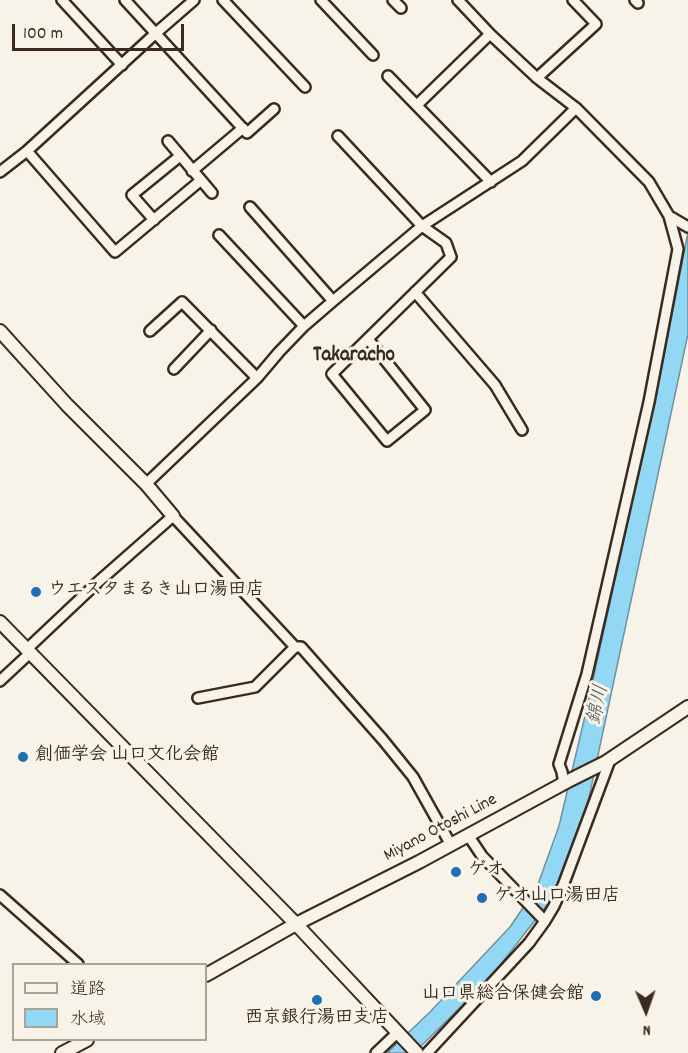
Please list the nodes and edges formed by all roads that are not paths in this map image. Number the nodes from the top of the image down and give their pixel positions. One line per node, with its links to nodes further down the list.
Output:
1 (62, 0): 13 (street)
2 (125, 0): 10 (street)
3 (223, 0): 16 (street)
4 (321, 0): 12 (street)
5 (393, 0): 9 (street)
6 (458, 0): 11 (street)
7 (573, 0): 15 (street)
8 (187, 2): 10 (street)
9 (401, 8)
10 (156, 33): 13 (street); 20 (street)
11 (490, 34): 15 (street); 17 (street)
12 (373, 55)
13 (122, 65): 23 (street)
14 (388, 76): 17 (street)
15 (537, 78): 18 (street)
16 (304, 87)
17 (417, 105): 28 (street)
18 (576, 108): 28 (street); 31 (street)
19 (273, 109): 20 (street)
20 (243, 128): 25 (street)
21 (338, 136): 33 (street)
22 (168, 141): 24 (street)
23 (27, 151): 26 (street); 32 (street)
24 (180, 156): 25 (street); 32 (street)
25 (192, 171): 27 (street)
26 (0, 172)
27 (200, 181): 29 (street); 32 (street)
28 (491, 182): 33 (street)
29 (212, 193)
30 (250, 207): 37 (street)
31 (669, 216): 34 (street); 55 (street)
32 (154, 220)
33 (422, 226): 36 (street); 37 (street)
34 (687, 226)
35 (219, 235): 38 (street)
36 (415, 292): 42 (street); 45 (street)
37 (333, 301): 38 (street)
38 (304, 326): 44 (street)
39 (211, 330): 41 (street); 43 (street); 44 (street)
40 (0, 331): 46 (street)
41 (150, 331)
42 (368, 339): 42 (street)
43 (174, 369)
44 (257, 378): 46 (street)
45 (522, 430)
46 (146, 484): 47 (street)
47 (173, 516): 49 (street); 50 (street)
48 (0, 622): 50 (street)
49 (295, 647): 52 (street); 57 (street)
50 (29, 651): 51 (street); 60 (street)
51 (0, 681)
52 (198, 698)
53 (688, 707): 54 (street, Miyano Otoshi Line)
54 (608, 761): 55 (street, Miyano Otoshi Line); 59 (street)
55 (566, 782): 56 (street, Miyano Otoshi Line)
56 (468, 835): 57 (street, Miyano Otoshi Line); 59 (street)
57 (451, 845): 60 (street, Miyano Otoshi Line)
58 (0, 895): 61 (street)
59 (545, 921): 68 (street)
60 (296, 924): 62 (street, Miyano Otoshi Line); 63 (street)
61 (77, 963)
62 (207, 974)
63 (399, 1035): 66 (street); 67 (street)
64 (85, 1041): 65 (street)
65 (62, 1053)
66 (376, 1053)
67 (417, 1053)
68 (428, 1053)

